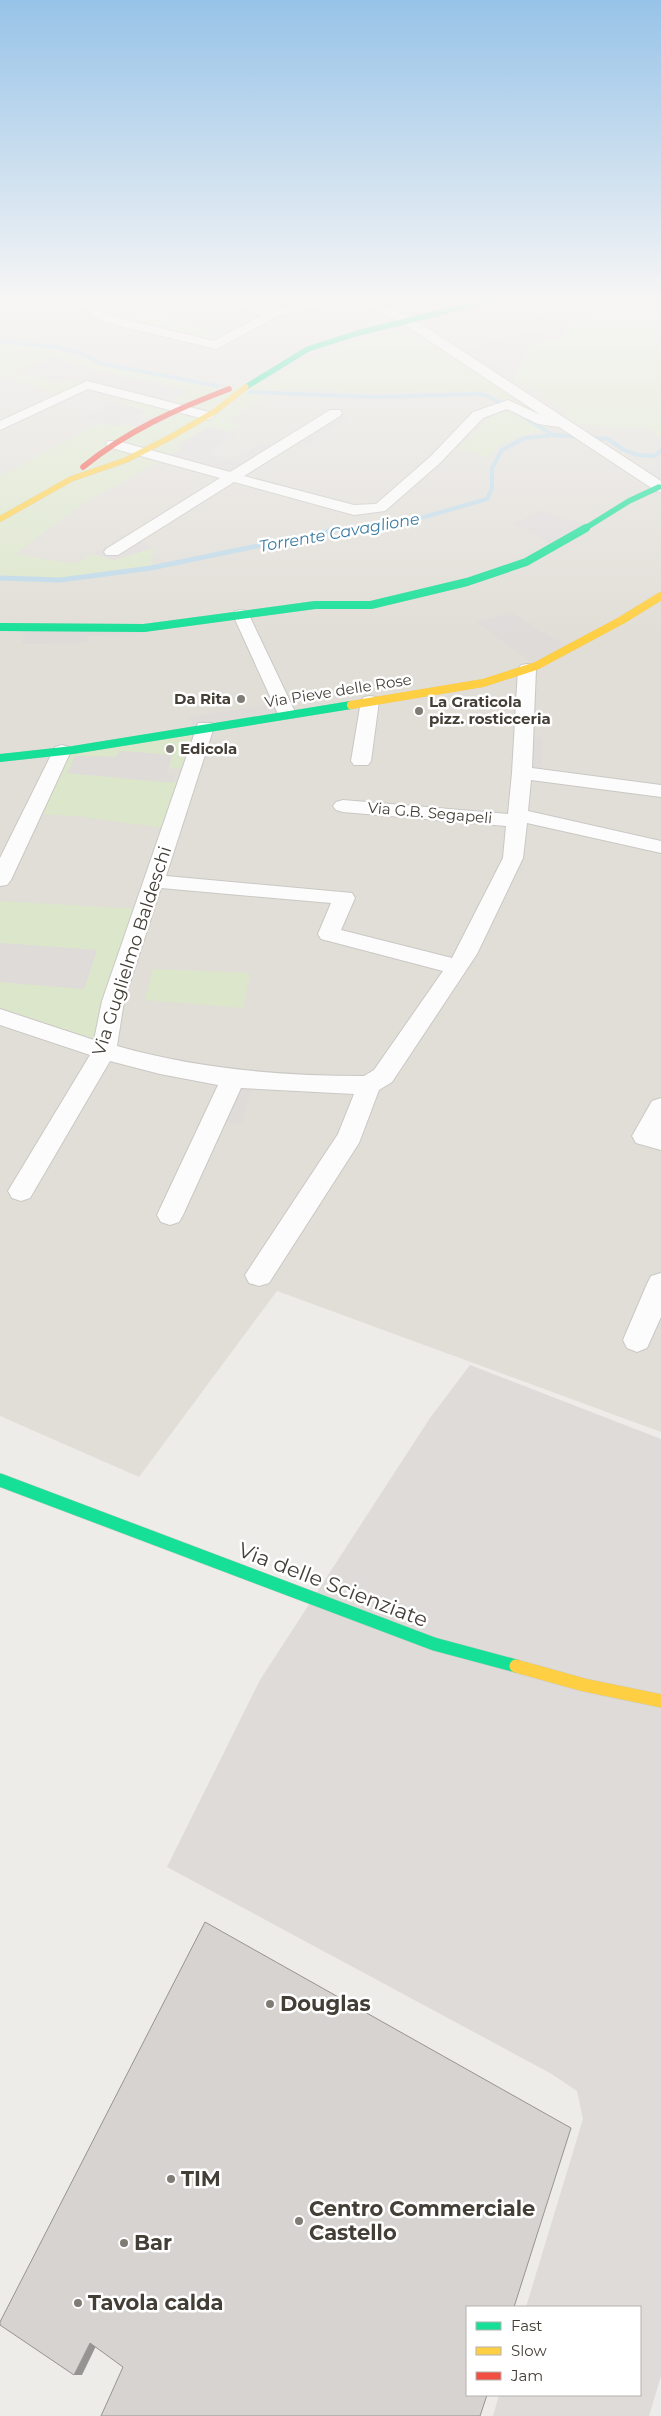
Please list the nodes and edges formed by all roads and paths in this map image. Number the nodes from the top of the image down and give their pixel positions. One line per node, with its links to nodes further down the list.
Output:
1 (0, 413): 11 (street)
2 (28, 413): 11 (street)
3 (169, 413): 14 (main road)
4 (195, 413): 10 (street)
5 (212, 413): 10 (main road)
6 (335, 413): 16 (street)
7 (483, 413): 16 (street)
8 (526, 413): 13 (street)
9 (546, 413): 13 (street)
10 (208, 416): 15 (main road)
11 (17, 418): 12 (street)
12 (0, 426)
13 (568, 427): 18 (street)
14 (113, 444): 15 (street); 17 (main road)
15 (144, 452): 16 (street); 17 (main road)
16 (232, 477): 20 (street)
17 (71, 478): 19 (main road)
18 (660, 488): 22 (main road)
19 (0, 519)
20 (112, 552)
21 (661, 596): 24 (main road, Via Pieve delle Rose)
22 (241, 615): 23 (main road); 26 (street)
23 (0, 627)
24 (527, 669): 25 (main road, Via Pieve delle Rose); 31 (street)
25 (370, 701): 26 (main road, Via Pieve delle Rose); 30 (street)
26 (287, 714): 27 (main road, Via Pieve delle Rose)
27 (205, 727): 28 (main road, Via Pieve delle Rose); 37 (street, Via Guglielmo Baldeschi)
28 (62, 751): 29 (main road, Via Pieve delle Rose); 36 (street)
29 (0, 758)
30 (361, 761)
31 (522, 773): 32 (street); 34 (street)
32 (661, 791)
33 (343, 806): 34 (street, Via G.B. Segapeli)
34 (517, 818): 35 (street, Via G.B. Segapeli); 38 (street)
35 (659, 847)
36 (0, 880)
37 (154, 881): 38 (street); 40 (street, Via Guglielmo Baldeschi)
38 (457, 966): 42 (street)
39 (0, 1018): 40 (street)
40 (104, 1050): 41 (street); 45 (street, Via Guglielmo Baldeschi)
41 (233, 1078): 42 (street); 46 (street)
42 (369, 1085): 47 (street)
43 (661, 1107): 44 (street)
44 (653, 1139)
45 (22, 1191)
46 (170, 1215)
47 (259, 1275)
48 (661, 1284): 49 (street)
49 (636, 1340)
50 (0, 1480): 51 (main road, Via delle Scienziate)
51 (661, 1701)

